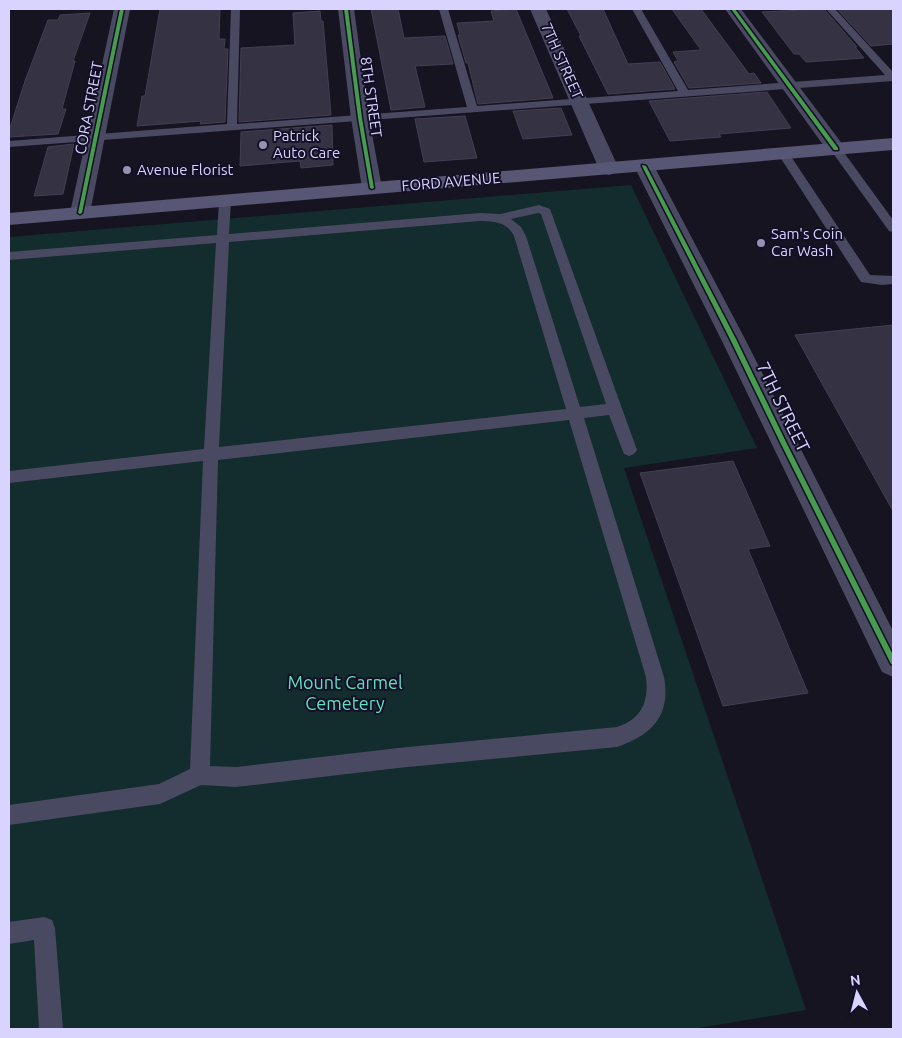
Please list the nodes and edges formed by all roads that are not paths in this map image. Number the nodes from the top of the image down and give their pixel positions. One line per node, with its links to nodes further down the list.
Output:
1 (122, 9): 16 (street, CORA STREET)
2 (235, 9): 15 (lane)
3 (346, 9): 14 (street, 8TH STREET)
4 (444, 9): 13 (lane)
5 (538, 9): 12 (street, 7TH STREET)
6 (636, 9): 11 (lane)
7 (733, 9): 10 (street)
8 (830, 9): 9 (lane)
9 (892, 78): 10 (lane)
10 (789, 85): 11 (lane); 19 (street)
11 (684, 93): 12 (lane)
12 (579, 101): 13 (lane); 22 (street, 7TH STREET)
13 (472, 109): 14 (lane)
14 (360, 118): 15 (lane); 23 (street, 8TH STREET)
15 (232, 127): 16 (lane)
16 (96, 137): 17 (lane); 25 (street, CORA STREET)
17 (9, 144)
18 (893, 144): 19 (main road, FORD AVENUE)
19 (836, 149): 20 (main road, FORD AVENUE); 28 (lane)
20 (784, 154): 21 (main road, FORD AVENUE); 31 (lane)
21 (644, 166): 22 (main road, FORD AVENUE); 37 (street, 7TH STREET)
22 (608, 169): 23 (main road, FORD AVENUE)
23 (372, 188): 24 (main road, FORD AVENUE)
24 (226, 201): 25 (main road, FORD AVENUE); 29 (lane)
25 (80, 213): 27 (main road, FORD AVENUE)
26 (501, 218): 29 (lane); 32 (lane); 33 (lane)
27 (9, 219)
28 (893, 228)
29 (223, 240): 30 (lane); 35 (lane)
30 (9, 256)
31 (893, 280)
32 (615, 409): 33 (lane); 34 (lane)
33 (574, 414): 35 (lane); 38 (lane)
34 (630, 450)
35 (211, 453): 36 (lane); 38 (lane)
36 (9, 477)
37 (893, 662)
38 (200, 775): 39 (lane)
39 (9, 815)
40 (9, 933): 41 (lane)
41 (51, 1029)

